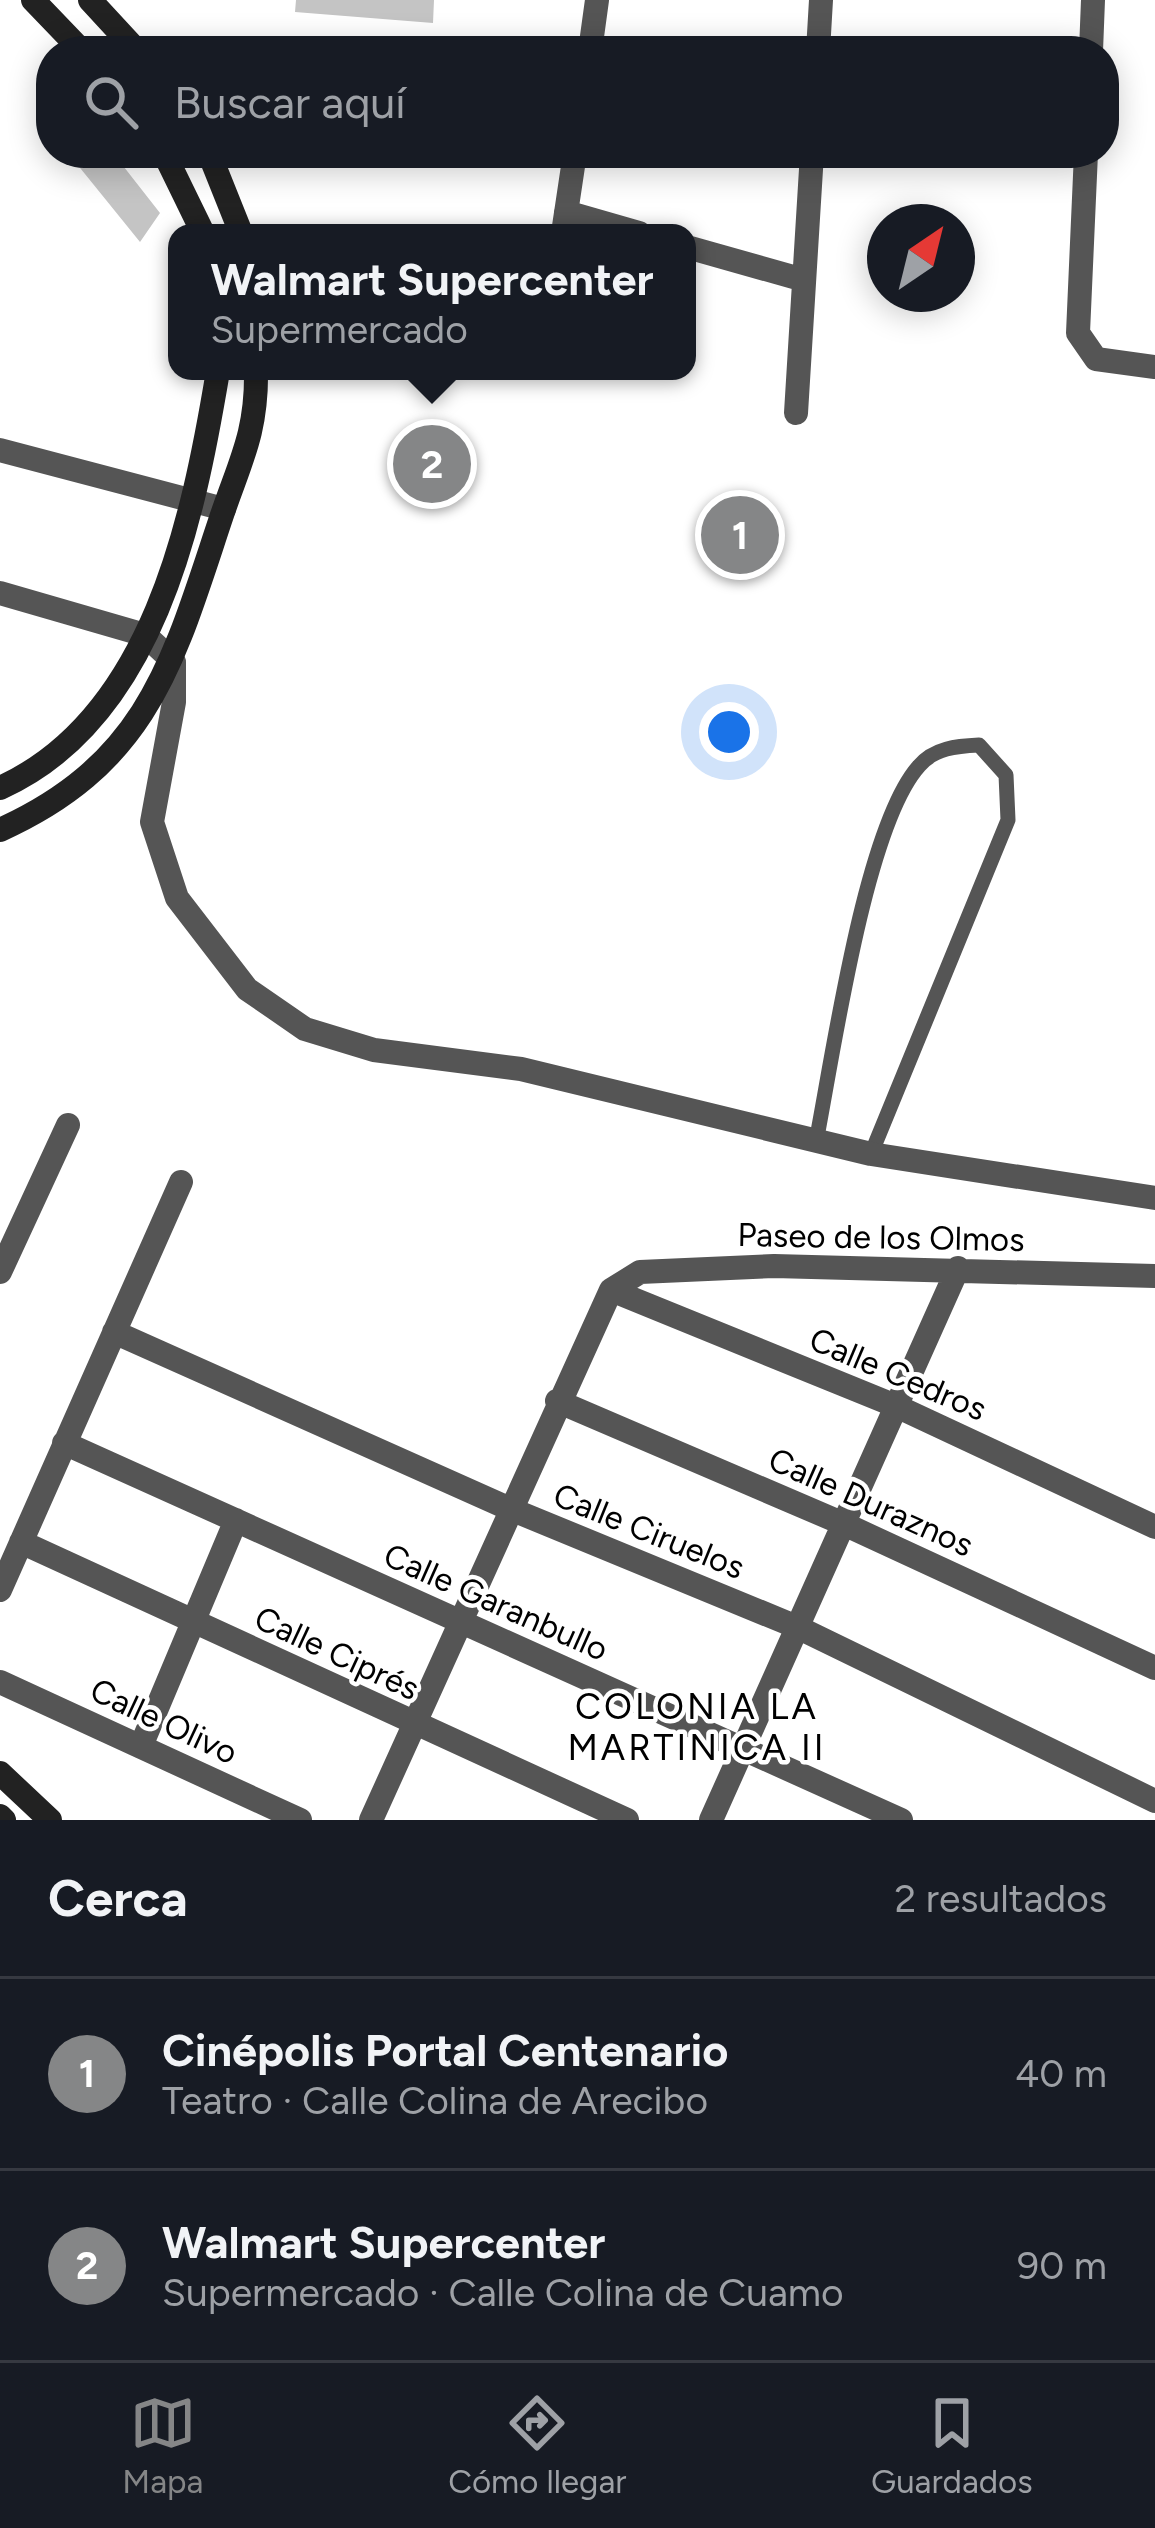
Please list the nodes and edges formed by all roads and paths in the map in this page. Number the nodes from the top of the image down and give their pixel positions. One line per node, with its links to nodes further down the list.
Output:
1 (33, 0): 6 (main road)
2 (95, 0): 7 (main road)
3 (597, 0): 8 (street)
4 (821, 0): 9 (street)
5 (1093, 0): 10 (street)
6 (68, 36)
7 (124, 36)
8 (592, 36)
9 (819, 36)
10 (1092, 36)
11 (172, 168): 17 (main road)
12 (215, 168): 18 (main road)
13 (573, 168): 16 (street)
14 (811, 168): 20 (street)
15 (1085, 168): 21 (street)
16 (564, 223)
17 (201, 224)
18 (237, 224)
19 (696, 250): 20 (street)
20 (804, 280): 24 (street)
21 (1155, 367)
22 (216, 380): 26 (main road)
23 (256, 380): 27 (main road)
24 (796, 413)
25 (0, 450): 26 (street)
26 (192, 502): 27 (street); 29 (main road)
27 (224, 509): 30 (main road)
28 (0, 593): 29 (street)
29 (145, 635): 30 (street); 31 (main road)
30 (174, 662): 32 (main road); 34 (street)
31 (0, 788)
32 (0, 830)
33 (68, 1125): 39 (street)
34 (815, 1142): 35 (street); 35 (lane)
35 (871, 1154): 37 (street)
36 (181, 1182): 42 (street)
37 (1155, 1198)
38 (958, 1268): 40 (street, Paseo de los Olmos); 41 (street, Paseo de los Olmos); 44 (street)
39 (0, 1272)
40 (1155, 1276)
41 (611, 1290): 43 (street); 44 (street, Calle Cedros)
42 (114, 1332): 45 (street); 46 (street, Calle Ciruelos)
43 (557, 1401): 46 (street); 48 (street, Calle Duraznos)
44 (896, 1406): 48 (street); 49 (street, Calle Cedros)
45 (64, 1443): 47 (street, Calle Garanbullo); 50 (street)
46 (508, 1508): 52 (street); 54 (street, Calle Ciruelos)
47 (236, 1520): 52 (street, Calle Garanbullo); 53 (street)
48 (844, 1524): 54 (street); 55 (street, Calle Duraznos)
49 (1155, 1527)
50 (21, 1542): 51 (street); 53 (street, Calle Ciprés)
51 (0, 1590)
52 (458, 1622): 57 (street); 59 (street, Calle Garanbullo)
53 (197, 1623): 57 (street, Calle Ciprés); 58 (street)
54 (797, 1627): 59 (street); 61 (street, Calle Ciruelos)
55 (1155, 1668)
56 (0, 1682): 58 (street, Calle Olivo)
57 (413, 1724): 64 (street); 65 (street, Calle Ciprés)
58 (141, 1746): 63 (street, Calle Olivo)
59 (744, 1747): 66 (street); 67 (street, Calle Garanbullo)
60 (0, 1773): 62 (main road)
61 (1155, 1801)
62 (50, 1820)
63 (300, 1820)
64 (370, 1820)
65 (627, 1820)
66 (711, 1820)
67 (901, 1820)

